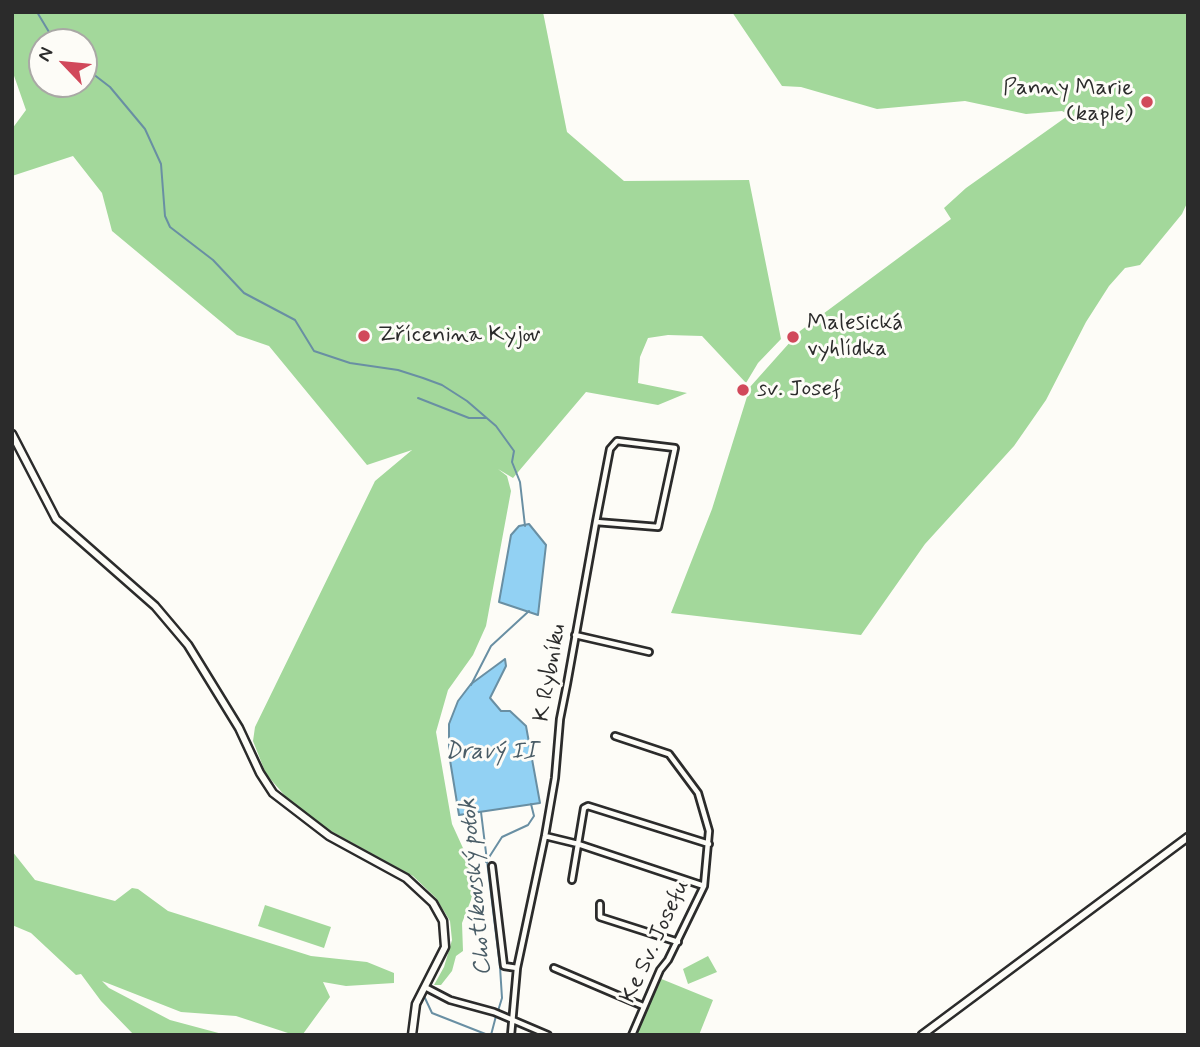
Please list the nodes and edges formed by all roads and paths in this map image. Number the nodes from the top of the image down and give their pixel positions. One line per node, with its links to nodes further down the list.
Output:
1 (12, 434): 19 (street)
2 (596, 522): 2 (street, K Rybníku); 3 (street, K Rybníku)
3 (575, 635): 5 (street); 8 (street, K Rybníku)
4 (640, 640): 5 (street)
5 (639, 649): 6 (street)
6 (649, 652)
7 (615, 736): 11 (street, Ke Sv. Josefu)
8 (545, 836): 10 (street); 17 (street, K Rybníku)
9 (1188, 836): 26 (street)
10 (578, 844): 11 (street); 13 (street); 14 (street)
11 (709, 844): 14 (street, Ke Sv. Josefu)
12 (492, 866): 17 (street)
13 (572, 880)
14 (704, 886): 16 (street, Ke Sv. Josefu)
15 (600, 904): 16 (street)
16 (678, 942): 20 (street, Ke Sv. Josefu)
17 (517, 968): 21 (street, K Rybníku)
18 (554, 968): 20 (street)
19 (425, 988): 21 (street); 22 (street)
20 (644, 1006): 25 (street, Ke Sv. Josefu)
21 (513, 1021): 23 (street, K Rybníku); 24 (street)
22 (412, 1035)
23 (511, 1035)
24 (548, 1035)
25 (632, 1035)
26 (922, 1035)

